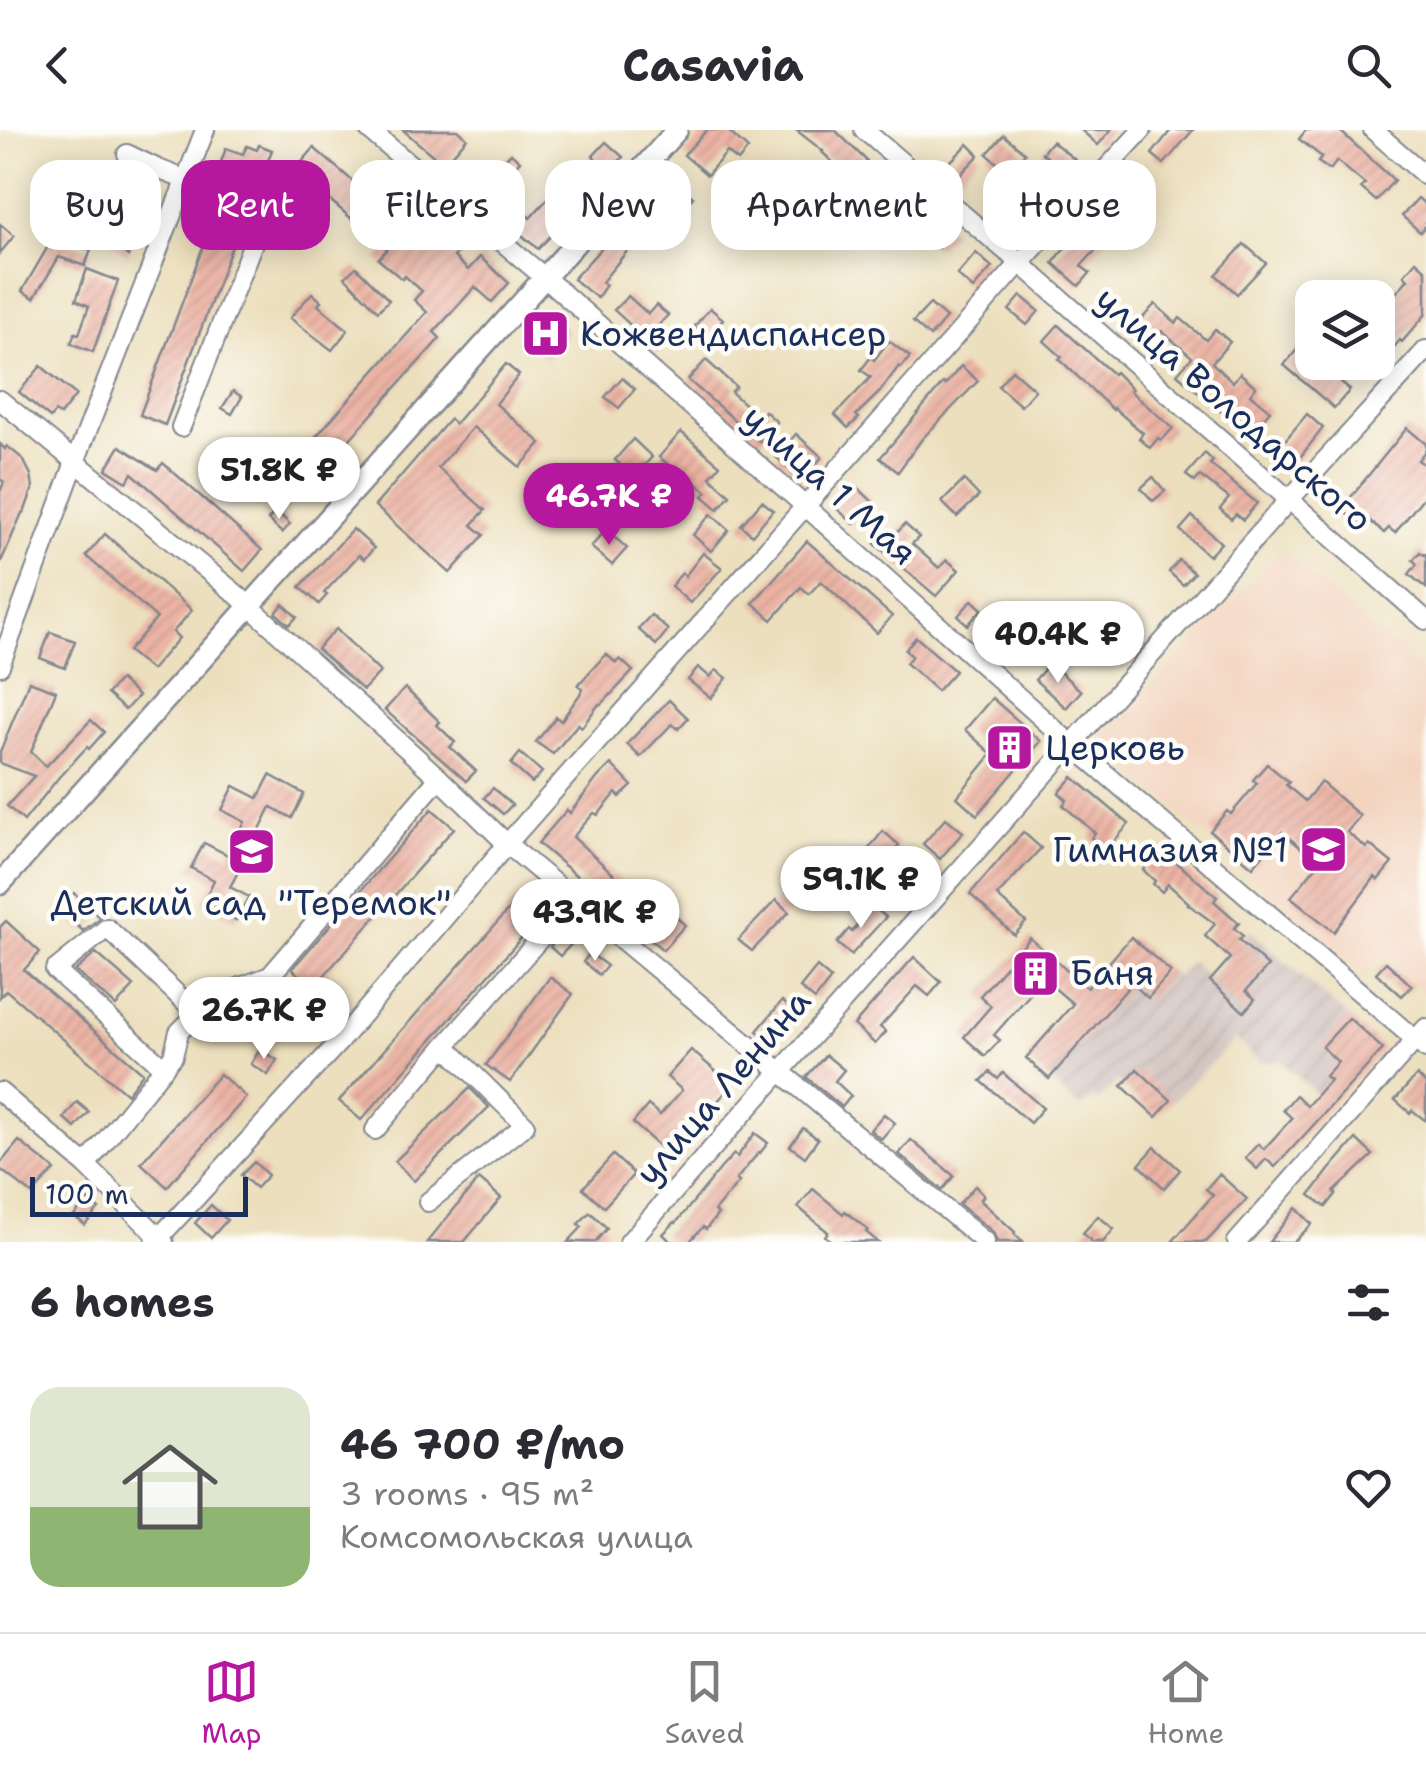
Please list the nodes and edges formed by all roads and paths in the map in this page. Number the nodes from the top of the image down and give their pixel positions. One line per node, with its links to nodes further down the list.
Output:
1 (205, 130): 8 (street)
2 (369, 130): 14 (street, улица 1 Мая)
3 (678, 130): 14 (main road)
4 (864, 130): 13 (street, улица Володарского)
5 (1142, 130): 13 (street)
6 (1373, 130): 9 (street)
7 (127, 154): 10 (street)
8 (193, 160)
9 (1426, 176)
10 (181, 186)
11 (181, 192): 18 (street)
12 (250, 250): 17 (street)
13 (1020, 263): 19 (street, улица Володарского); 20 (street)
14 (544, 277): 20 (street, улица 1 Мая); 21 (main road)
15 (1426, 350): 19 (street, улица Ленина)
16 (0, 400): 18 (street)
17 (181, 427)
18 (75, 462): 21 (street); 23 (street)
19 (1288, 500): 22 (street, улица Володарского); 24 (street, улица Ленина)
20 (805, 506): 24 (street, улица 1 Мая); 26 (street)
21 (250, 607): 25 (street); 27 (main road)
22 (1426, 620)
23 (0, 666)
24 (1072, 744): 31 (street, улица 1 Мая); 35 (street, улица Ленина)
25 (438, 778): 26 (street); 29 (street)
26 (507, 844): 28 (street); 32 (street)
27 (0, 884)
28 (575, 899): 33 (street); 35 (street)
29 (270, 976): 30 (street); 32 (street)
30 (198, 1014): 34 (street); 34 (street)
31 (1423, 1039): 43 (street)
32 (338, 1043): 40 (street)
33 (444, 1046): 37 (street); 39 (street)
34 (164, 1068): 38 (street)
35 (780, 1070): 41 (street, улица Ленина); 42 (street)
36 (0, 1092): 38 (street)
37 (375, 1130)
38 (86, 1166): 40 (street)
39 (428, 1202)
40 (159, 1240)
41 (629, 1242)
42 (986, 1242)
43 (1238, 1242)

